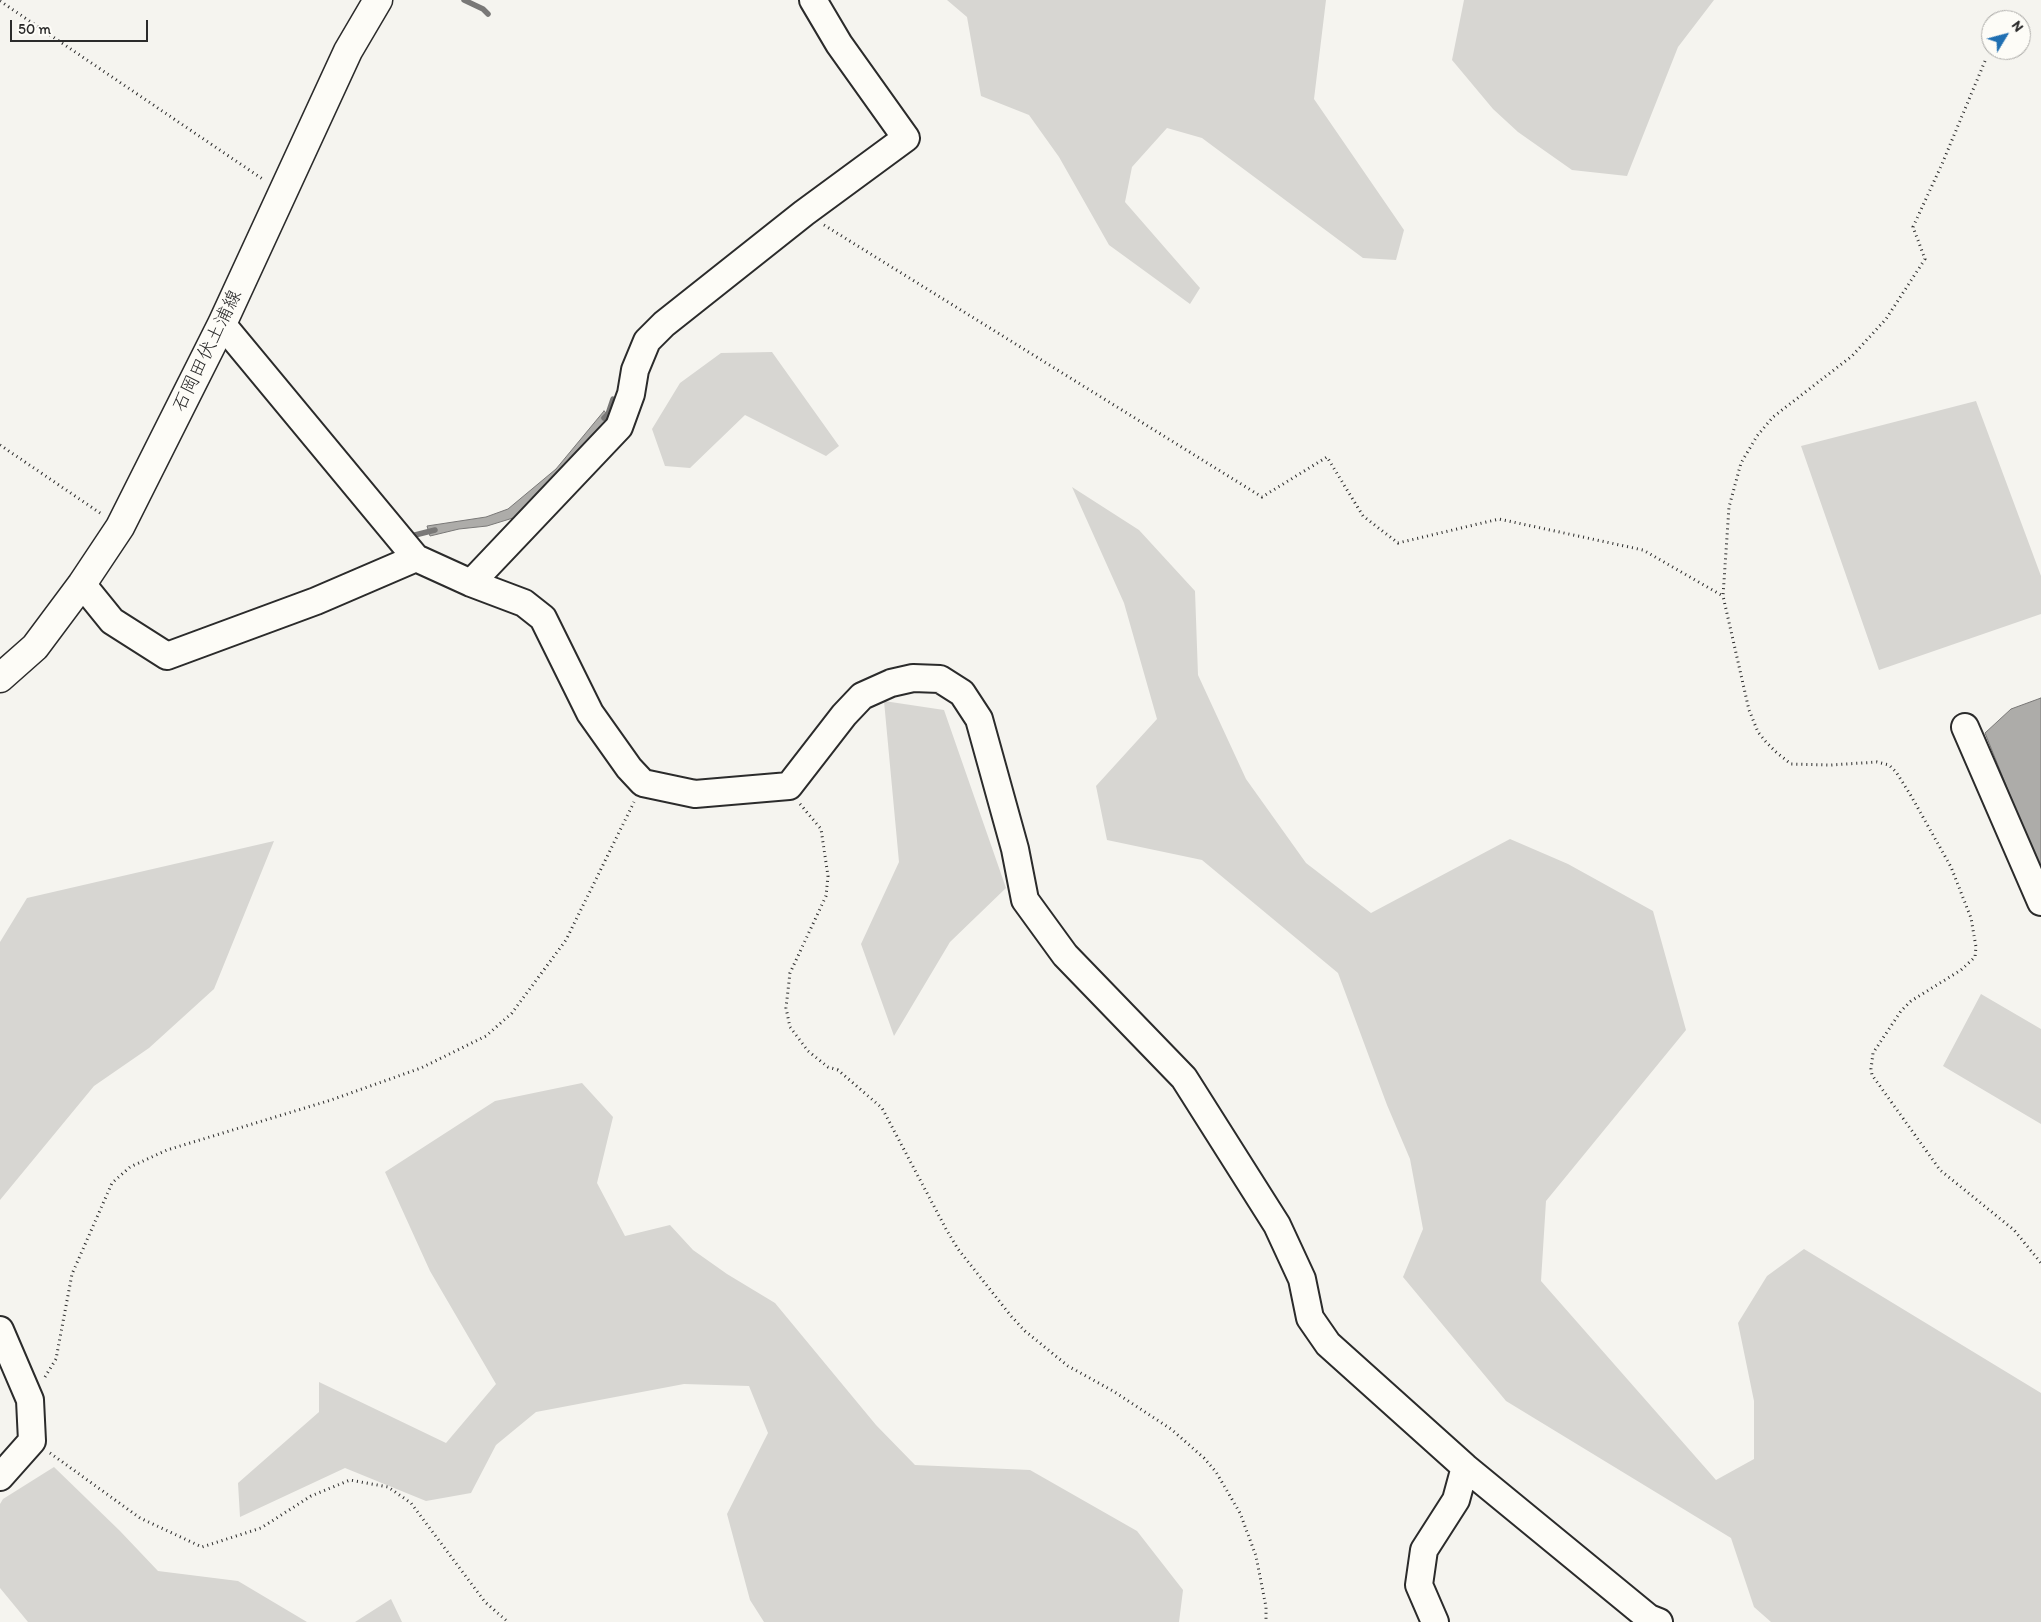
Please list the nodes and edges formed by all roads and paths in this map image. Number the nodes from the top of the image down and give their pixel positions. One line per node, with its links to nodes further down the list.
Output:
1 (378, 0): 5 (main road, 石岡田伏土浦線)
2 (813, 0): 6 (street)
3 (0, 1): 5 (path)
4 (1985, 62): 13 (path)
5 (283, 192): 7 (main road, 石岡田伏土浦線)
6 (804, 213): 11 (street); 13 (path)
7 (222, 324): 9 (main road, 石岡田伏土浦線); 10 (street)
8 (0, 446): 9 (path)
9 (120, 527): 12 (main road, 石岡田伏土浦線)
10 (416, 558): 11 (street); 12 (street)
11 (472, 583): 16 (street)
12 (82, 584): 14 (main road, 石岡田伏土浦線)
13 (1723, 596): 19 (path)
14 (0, 678)
15 (1965, 727): 18 (street)
16 (643, 783): 17 (street); 21 (path)
17 (789, 786): 23 (street); 26 (path)
18 (2041, 902)
19 (2041, 1264)
20 (0, 1330): 21 (street)
21 (30, 1400): 22 (street)
22 (32, 1441): 24 (street); 25 (path)
23 (1465, 1467): 27 (street); 28 (street)
24 (0, 1477)
25 (508, 1622)
26 (1266, 1622)
27 (1435, 1622)
28 (1659, 1622)

